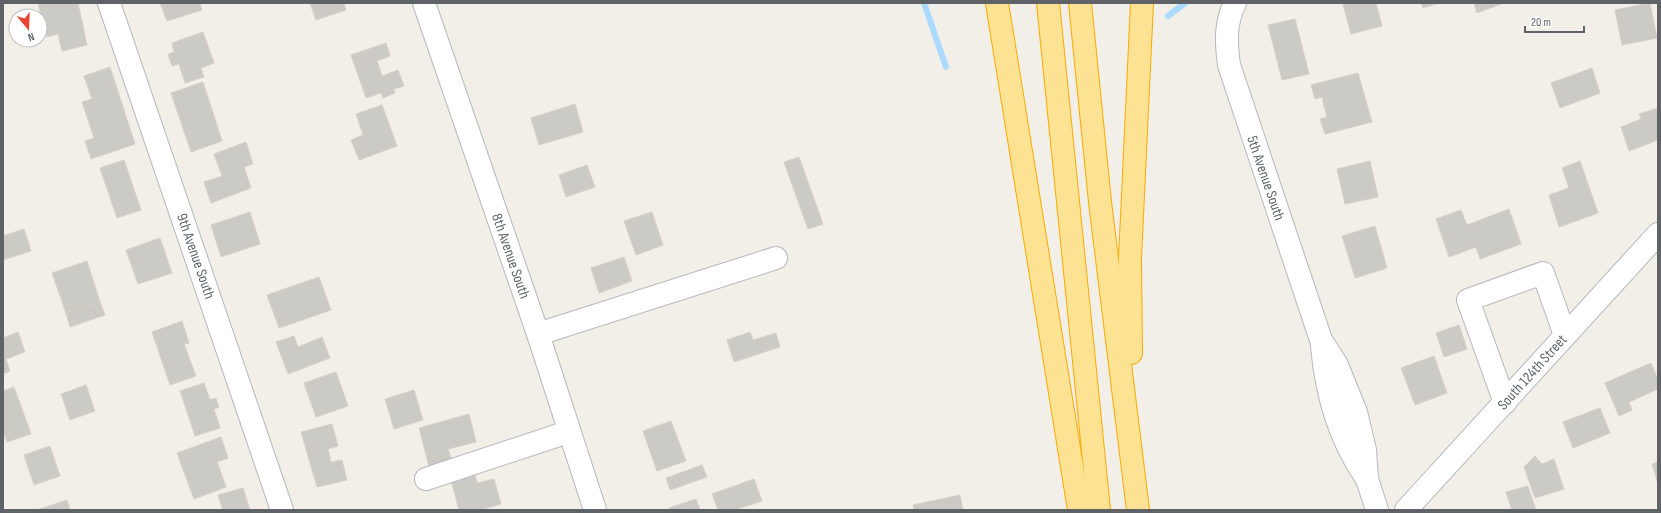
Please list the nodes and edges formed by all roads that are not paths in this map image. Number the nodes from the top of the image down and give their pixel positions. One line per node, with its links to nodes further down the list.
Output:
1 (109, 3): 15 (street, 9th Avenue South)
2 (424, 3): 10 (street, 8th Avenue South)
3 (997, 3): 17 (highway)
4 (1048, 3): 18 (highway)
5 (1080, 3): 19 (highway)
6 (1142, 3): 20 (highway)
7 (1233, 8): 21 (street, 5th Avenue South)
8 (1657, 239): 11 (street, South 124th Street)
9 (776, 258): 10 (street)
10 (538, 334): 13 (street, 8th Avenue South)
11 (1565, 335): 12 (street, South 124th Street); 12 (street)
12 (1505, 403): 22 (street, South 124th Street)
13 (568, 432): 14 (street); 16 (street, 8th Avenue South)
14 (426, 479)
15 (282, 510)
16 (595, 510)
17 (1079, 510)
18 (1099, 510)
19 (1138, 510)
20 (1141, 510)
21 (1377, 510)
22 (1406, 510)

